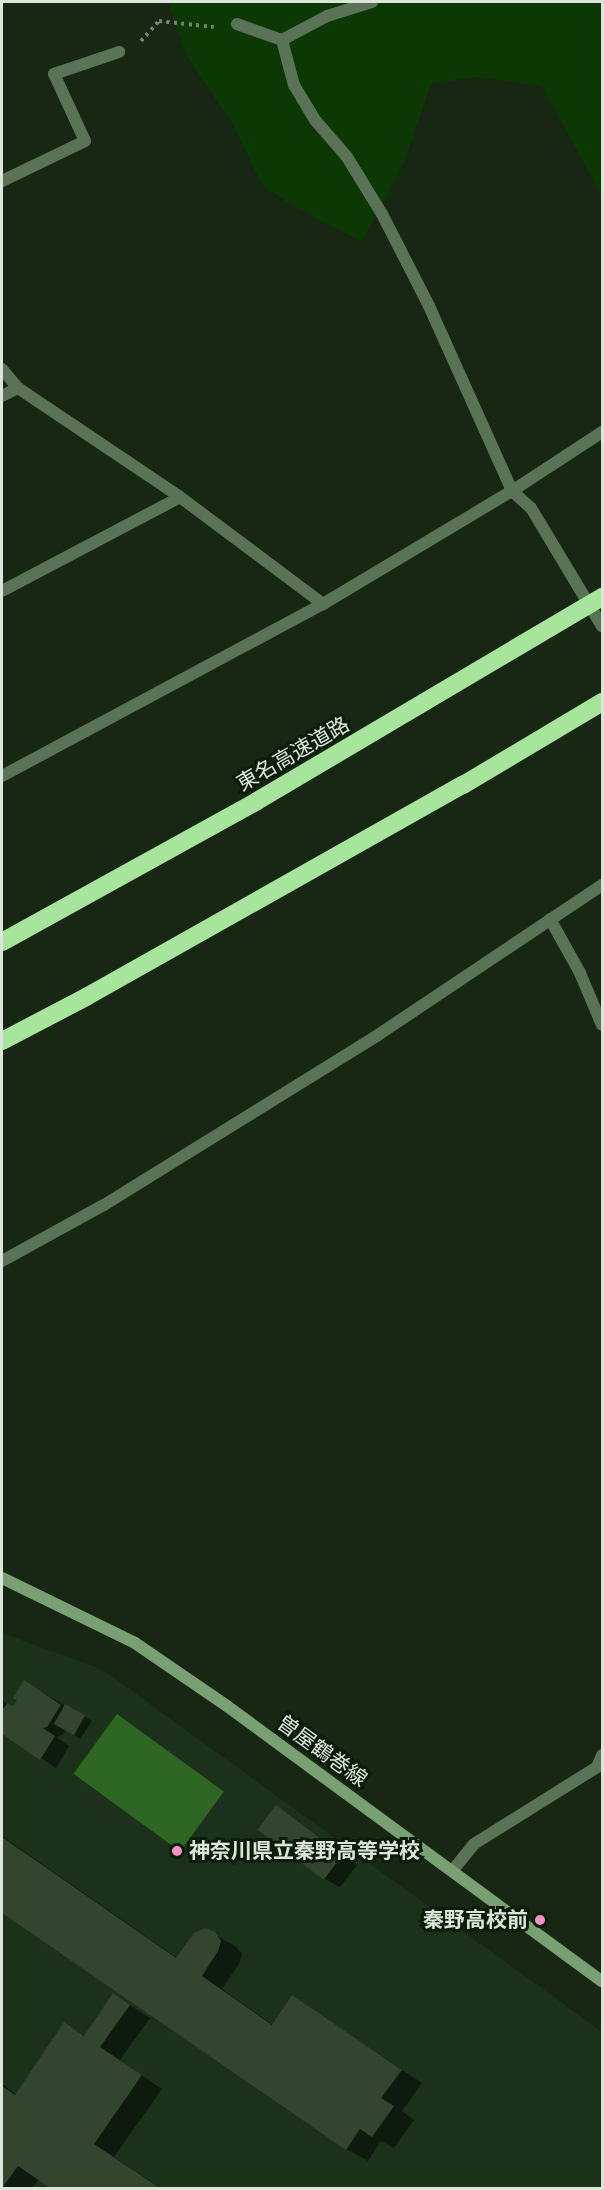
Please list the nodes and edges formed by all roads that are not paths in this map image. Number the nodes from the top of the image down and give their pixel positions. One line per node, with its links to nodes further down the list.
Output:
1 (372, 2): 3 (street)
2 (237, 24): 3 (street)
3 (282, 40): 10 (street)
4 (119, 52): 5 (street)
5 (2, 181)
6 (2, 369): 7 (street)
7 (18, 388): 8 (street); 11 (street)
8 (2, 396)
9 (603, 432): 10 (street)
10 (512, 491): 14 (street); 15 (street)
11 (180, 497): 12 (street); 14 (street)
12 (2, 591)
13 (603, 597): 20 (highway, 東名高速道路)
14 (323, 604): 17 (street)
15 (603, 626)
16 (603, 702): 22 (highway)
17 (2, 776)
18 (603, 885): 19 (street)
19 (550, 919): 21 (street); 23 (street)
20 (2, 942)
21 (603, 1025)
22 (2, 1041)
23 (2, 1261)
24 (2, 1578): 26 (main road, 曽屋鶴巻線)
25 (603, 1755): 26 (street)
26 (453, 1870): 27 (main road, 曽屋鶴巻線)
27 (603, 1981)

